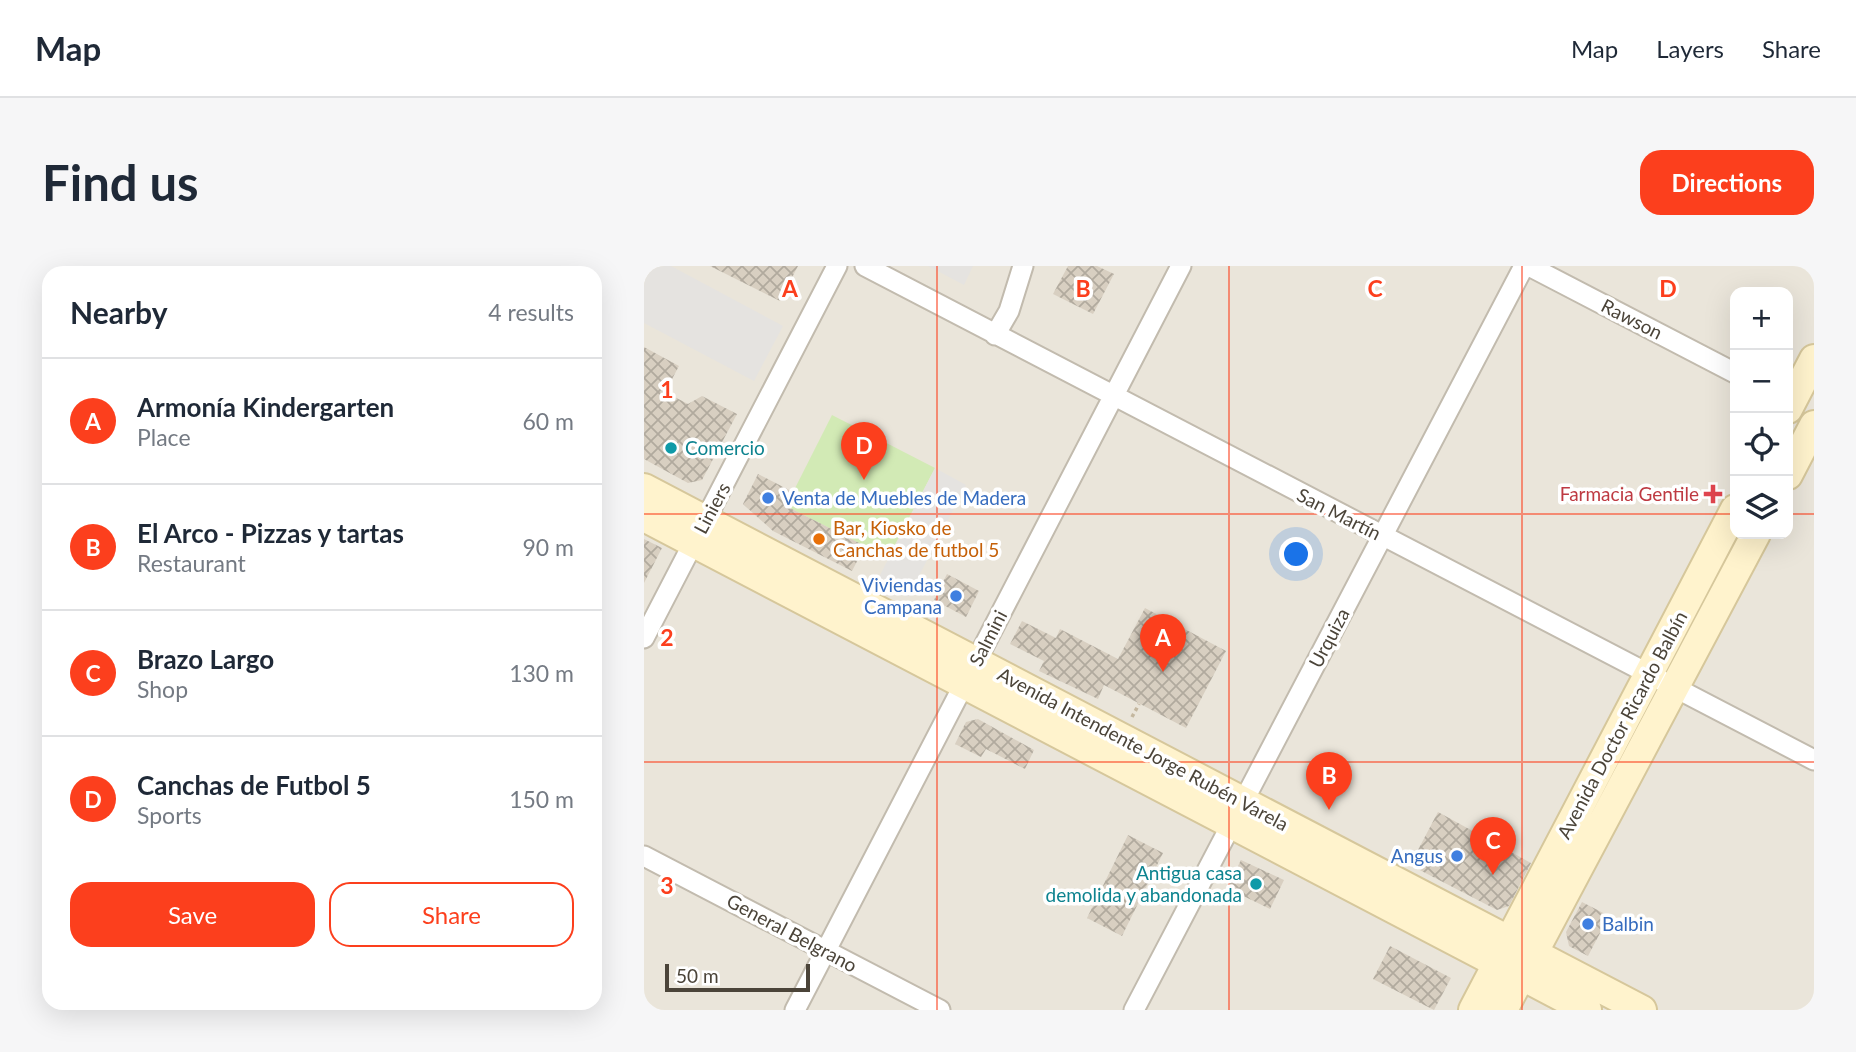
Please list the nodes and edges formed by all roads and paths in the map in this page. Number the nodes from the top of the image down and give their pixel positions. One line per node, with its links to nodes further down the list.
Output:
1 (837, 266): 16 (street, Liniers)
2 (865, 266): 6 (street, San Martín)
3 (1023, 266): 6 (street)
4 (1181, 266): 9 (street, Salmini)
5 (1527, 266): 8 (street, Rawson); 17 (street, Urquiza)
6 (995, 334): 9 (street, San Martín)
7 (1814, 359): 10 (main road)
8 (1730, 370)
9 (1114, 397): 17 (street, San Martín); 20 (street, Salmini)
10 (1795, 407)
11 (1814, 425): 12 (main road)
12 (1793, 465)
13 (644, 488): 16 (main road, Avenida Intendente Jorge Rubén Varela)
14 (644, 517): 16 (main road, Avenida Intendente Jorge Rubén Varela)
15 (1730, 520): 21 (main road, Avenida Doctor Ricardo Balbín)
16 (699, 531): 19 (street, Liniers); 20 (main road, Avenida Intendente Jorge Rubén Varela)
17 (1383, 537): 21 (street, San Martín); 23 (street, Urquiza)
18 (1753, 539): 21 (main road, Avenida Doctor Ricardo Balbín)
19 (644, 638)
20 (970, 673): 23 (main road, Avenida Intendente Jorge Rubén Varela); 25 (street, Salmini)
21 (1660, 681): 22 (street, San Martín); 26 (main road, Avenida Doctor Ricardo Balbín)
22 (1814, 760)
23 (1236, 812): 26 (main road, Avenida Intendente Jorge Rubén Varela); 29 (street, Urquiza)
24 (644, 856): 25 (street, General Belgrano)
25 (825, 951): 27 (street, Salmini); 28 (street, General Belgrano)
26 (1515, 958): 30 (main road); 31 (main road); 32 (main road, Avenida Intendente Jorge Rubén Varela); 33 (main road, Avenida Intendente Jorge Rubén Varela)
27 (795, 1010)
28 (940, 1010)
29 (1135, 1010)
30 (1473, 1010)
31 (1503, 1010)
32 (1587, 1010)
33 (1642, 1010)

